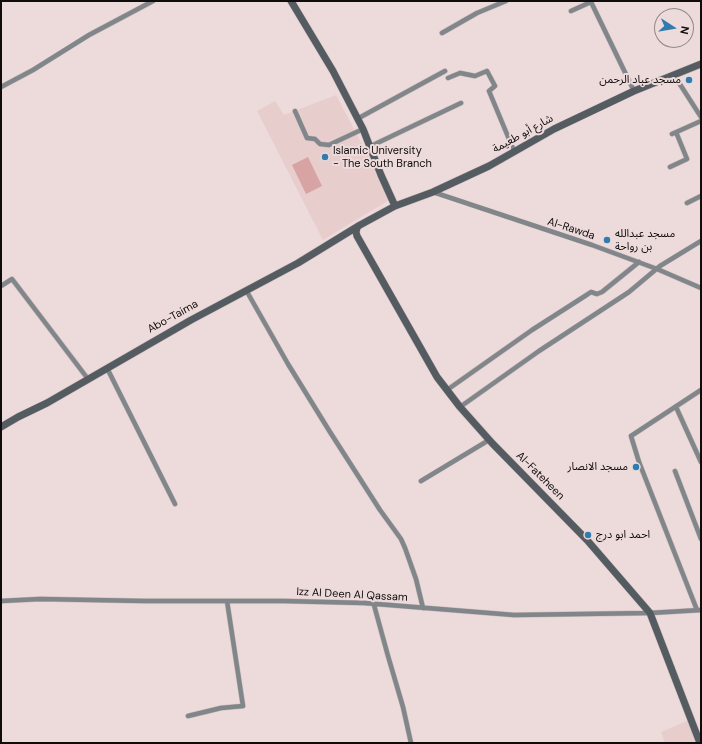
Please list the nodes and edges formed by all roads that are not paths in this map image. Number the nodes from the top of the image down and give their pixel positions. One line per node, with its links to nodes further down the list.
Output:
1 (153, 1): 10 (street)
2 (291, 1): 15 (street)
3 (506, 1): 5 (street)
4 (571, 11): 11 (street)
5 (442, 33)
6 (701, 64): 8 (street, شارع أبو طعيمة)
7 (445, 71): 15 (street)
8 (674, 75): 11 (street, شارع أبو طعيمة); 14 (street)
9 (448, 78): 19 (street)
10 (1, 87)
11 (634, 91): 19 (street, شارع أبو طعيمة)
12 (461, 103): 18 (street)
13 (295, 111): 17 (street)
14 (701, 116)
15 (357, 119): 17 (street)
16 (701, 121): 20 (street)
17 (363, 129): 18 (street)
18 (371, 146): 24 (street)
19 (514, 151): 21 (street, شارع أبو طعيمة)
20 (670, 166)
21 (433, 192): 24 (street, شارع أبو طعيمة); 27 (street, Al-Rawda)
22 (701, 196): 23 (street)
23 (687, 203)
24 (395, 206): 25 (street, شارع أبو طعيمة)
25 (357, 228): 31 (street, Abo-Taima); 34 (street, Al-Fateheen)
26 (701, 242): 28 (street)
27 (639, 262): 28 (street, Al-Rawda); 34 (street)
28 (657, 269): 30 (street, Al-Rawda); 36 (street)
29 (1, 286): 33 (street)
30 (701, 288)
31 (246, 290): 32 (street, Abo-Taima); 48 (street)
32 (106, 368): 33 (street, Abo-Taima); 43 (street)
33 (88, 379): 38 (street, Abo-Taima)
34 (447, 390): 36 (street, Al-Fateheen)
35 (701, 390): 37 (street)
36 (460, 407): 39 (street, Al-Fateheen)
37 (676, 407): 40 (street); 49 (street)
38 (1, 427)
39 (489, 440): 42 (street); 50 (street, Al-Fateheen)
40 (701, 462)
41 (675, 471): 44 (street)
42 (421, 480)
43 (175, 504)
44 (701, 536)
45 (1, 601): 46 (street, Izz Al Deen Al Qassam)
46 (227, 601): 47 (street, Izz Al Deen Al Qassam); 51 (street)
47 (374, 605): 48 (street, Izz Al Deen Al Qassam); 52 (street)
48 (423, 608): 50 (street, Izz Al Deen Al Qassam)
49 (699, 610): 50 (street, Izz Al Deen Al Qassam)
50 (650, 613): 53 (street, Al-Fateheen)
51 (188, 716)
52 (411, 743)
53 (700, 743)

